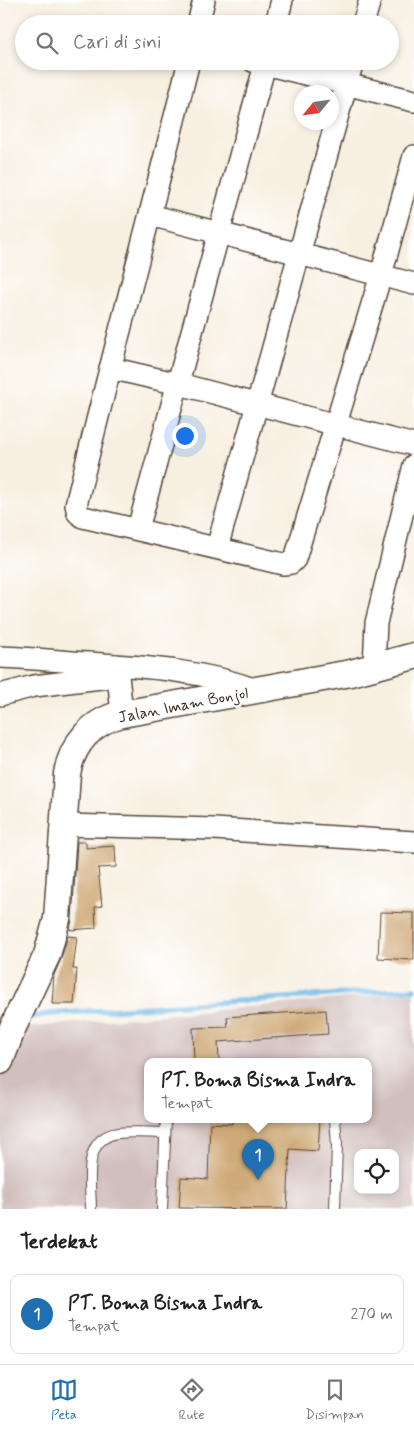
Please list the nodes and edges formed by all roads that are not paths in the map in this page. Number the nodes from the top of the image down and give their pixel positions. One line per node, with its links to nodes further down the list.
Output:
1 (204, 0): 4 (street)
2 (282, 0): 5 (street)
3 (370, 0): 6 (street)
4 (200, 15)
5 (278, 15)
6 (366, 15)
7 (186, 70): 14 (street)
8 (259, 70): 15 (street)
9 (292, 70): 11 (street)
10 (350, 70): 11 (street)
11 (346, 84): 12 (street); 16 (street)
12 (414, 101)
13 (414, 156): 17 (street)
14 (150, 215): 15 (street); 19 (street)
15 (218, 233): 16 (street); 20 (street)
16 (299, 254): 17 (street); 21 (street)
17 (381, 275): 18 (street); 22 (street)
18 (414, 284)
19 (110, 368): 20 (street); 25 (street)
20 (179, 384): 21 (street); 25 (street)
21 (257, 404): 22 (street); 26 (street)
22 (337, 425): 23 (street); 26 (street)
23 (414, 445)
24 (414, 465): 29 (street)
25 (138, 529): 26 (street)
26 (217, 548)
27 (414, 656): 29 (street, Jalan Imam Bonjol)
28 (0, 657): 30 (street)
29 (374, 667): 31 (street, Jalan Imam Bonjol)
30 (118, 671): 31 (street); 32 (street); 33 (street)
31 (257, 690): 33 (street, Jalan Imam Bonjol)
32 (0, 695)
33 (122, 714): 34 (street, Jalan Imam Bonjol)
34 (64, 825): 35 (street); 36 (street, Jalan Imam Bonjol)
35 (414, 842)
36 (0, 1061)
37 (166, 1123): 39 (lane)
38 (335, 1123): 42 (lane)
39 (165, 1133): 40 (lane); 41 (lane)
40 (91, 1209)
41 (162, 1209)
42 (335, 1209)

